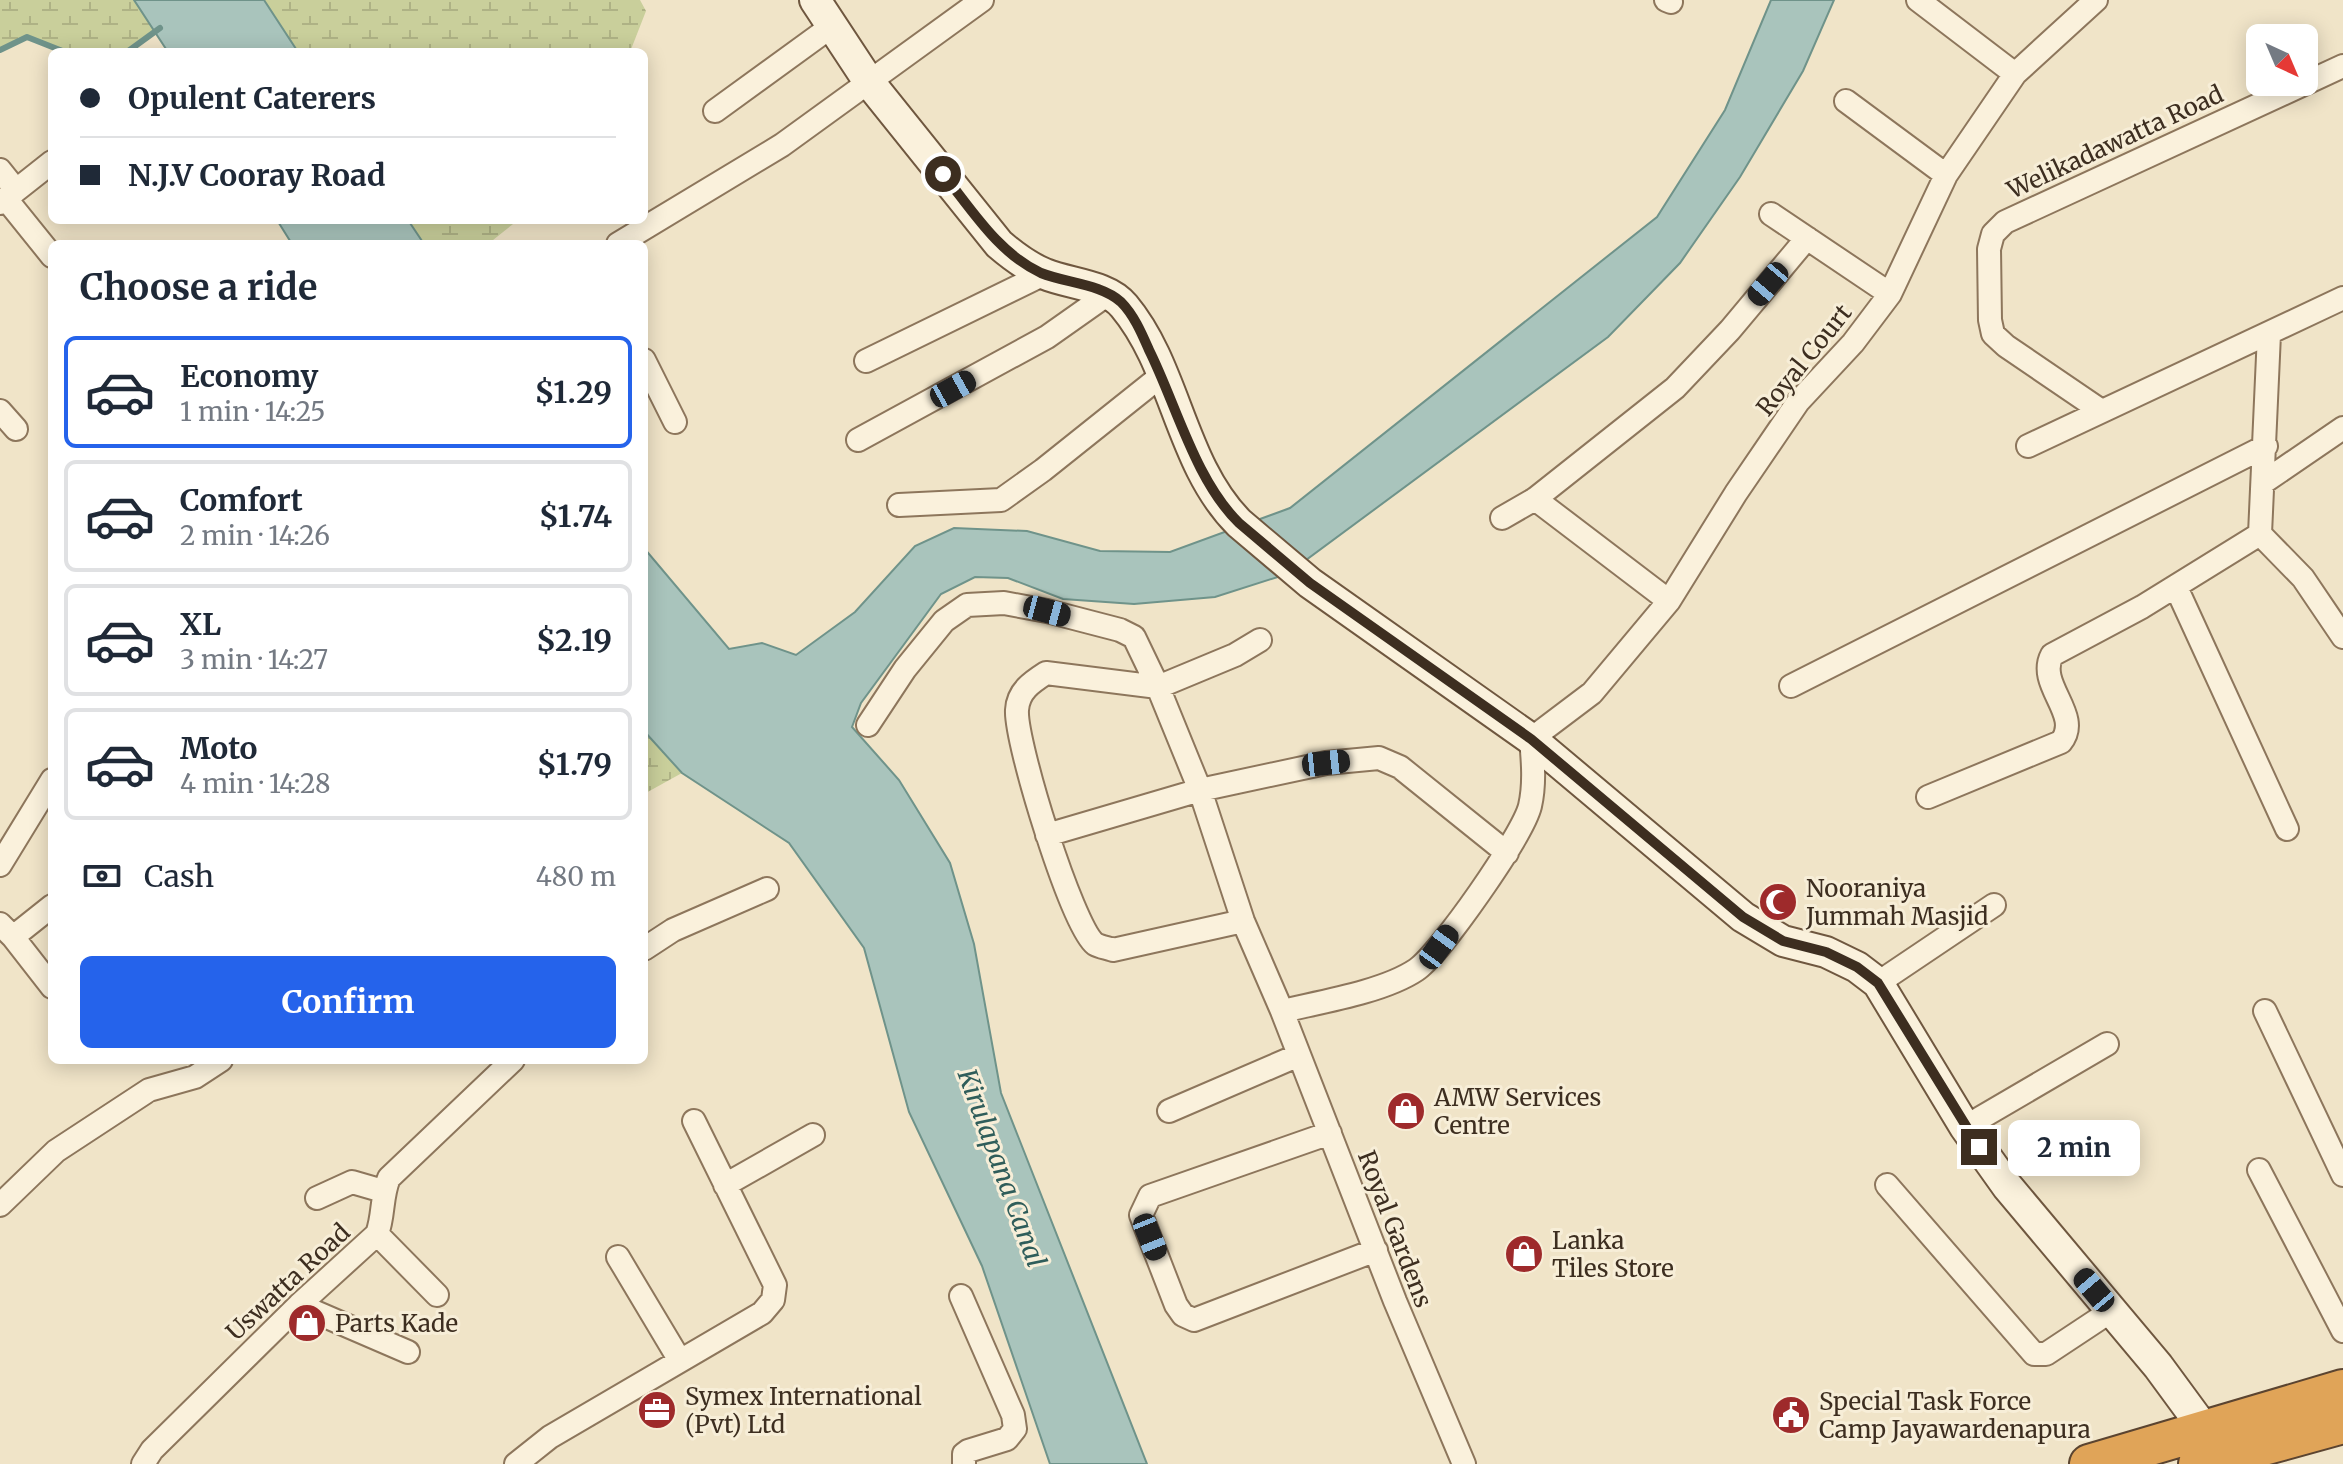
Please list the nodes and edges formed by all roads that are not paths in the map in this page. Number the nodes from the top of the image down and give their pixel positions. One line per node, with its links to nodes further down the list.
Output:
1 (815, 0): 5 (street)
2 (982, 0): 8 (street)
3 (1918, 0): 7 (street)
4 (2096, 0): 7 (street, Royal Court)
5 (832, 26): 8 (street); 10 (street)
6 (2343, 66): 27 (street, Welikadawatta Road)
7 (2015, 74): 13 (street, Royal Court)
8 (869, 82): 17 (street); 19 (street)
9 (1846, 101): 13 (street)
10 (715, 111)
11 (48, 165): 14 (street)
12 (0, 170): 14 (street)
13 (1946, 175): 21 (street, Royal Court)
14 (7, 197): 18 (street)
15 (1771, 214): 16 (street)
16 (1807, 238): 21 (street); 36 (street)
17 (625, 240)
18 (48, 251)
19 (1044, 274): 20 (street); 24 (street)
20 (1108, 294): 26 (street); 32 (street)
21 (1890, 294): 41 (street, Royal Court)
22 (2343, 298): 23 (street)
23 (2269, 334): 27 (street); 34 (street)
24 (866, 361)
25 (648, 368): 29 (street)
26 (1162, 375): 37 (street); 47 (street)
27 (2100, 410): 33 (street)
28 (0, 411): 31 (street)
29 (675, 422)
30 (2343, 428): 35 (street)
31 (16, 429)
32 (858, 440)
33 (2028, 446)
34 (2266, 446): 35 (street); 44 (street)
35 (2264, 482): 39 (street)
36 (1535, 499): 38 (street); 41 (street)
37 (899, 505)
38 (1502, 518)
39 (2260, 534): 40 (street); 42 (street)
40 (2176, 587): 50 (street); 51 (street)
41 (1669, 601): 47 (street, Royal Court)
42 (2343, 637)
43 (1260, 640): 45 (street)
44 (1791, 686)
45 (1158, 687): 46 (street, Royal Gardens); 49 (street, Royal Gardens); 52 (street)
46 (868, 725)
47 (1531, 739): 53 (street); 62 (street)
48 (48, 787): 54 (street)
49 (1200, 790): 52 (street); 53 (street); 58 (street, Royal Gardens)
50 (1928, 797)
51 (2287, 829)
52 (1047, 835): 58 (street)
53 (1507, 853): 63 (street)
54 (0, 865)
55 (767, 889): 60 (street)
56 (1994, 905): 62 (street)
57 (48, 908): 59 (street)
58 (1243, 921): 63 (street, Royal Gardens)
59 (7, 931): 61 (street)
60 (648, 946)
61 (48, 982)
62 (1878, 983): 71 (street)
63 (1282, 1011): 66 (street, Royal Gardens)
64 (2265, 1011): 75 (street)
65 (2107, 1044): 71 (street)
66 (1299, 1055): 69 (street); 72 (street, Royal Gardens)
67 (215, 1064): 80 (street)
68 (509, 1064): 78 (street)
69 (1169, 1111)
70 (694, 1121): 76 (street)
71 (1965, 1127): 87 (street)
72 (1330, 1133): 82 (street, Royal Gardens); 82 (street)
73 (813, 1135): 76 (street)
74 (2259, 1170): 88 (street)
75 (2343, 1175)
76 (725, 1185): 90 (street)
77 (1887, 1185): 87 (street)
78 (383, 1191): 79 (street); 81 (street, Uswatta Road)
79 (317, 1198)
80 (0, 1205)
81 (377, 1234): 84 (street); 86 (street, Uswatta Road)
82 (1376, 1250): 98 (street, Royal Gardens)
83 (618, 1257): 90 (street)
84 (437, 1295)
85 (961, 1296): 97 (street)
86 (299, 1305): 89 (street); 95 (street, Uswatta Road)
87 (2111, 1311): 93 (street)
88 (2343, 1331)
89 (408, 1352)
90 (679, 1359): 96 (street)
91 (2343, 1389): 93 (highway)
92 (2343, 1424): 94 (highway)
93 (2201, 1447): 94 (highway); 99 (highway)
94 (2290, 1451)
95 (143, 1464)
96 (516, 1464)
97 (964, 1464)
98 (1464, 1464)
99 (2089, 1464)

